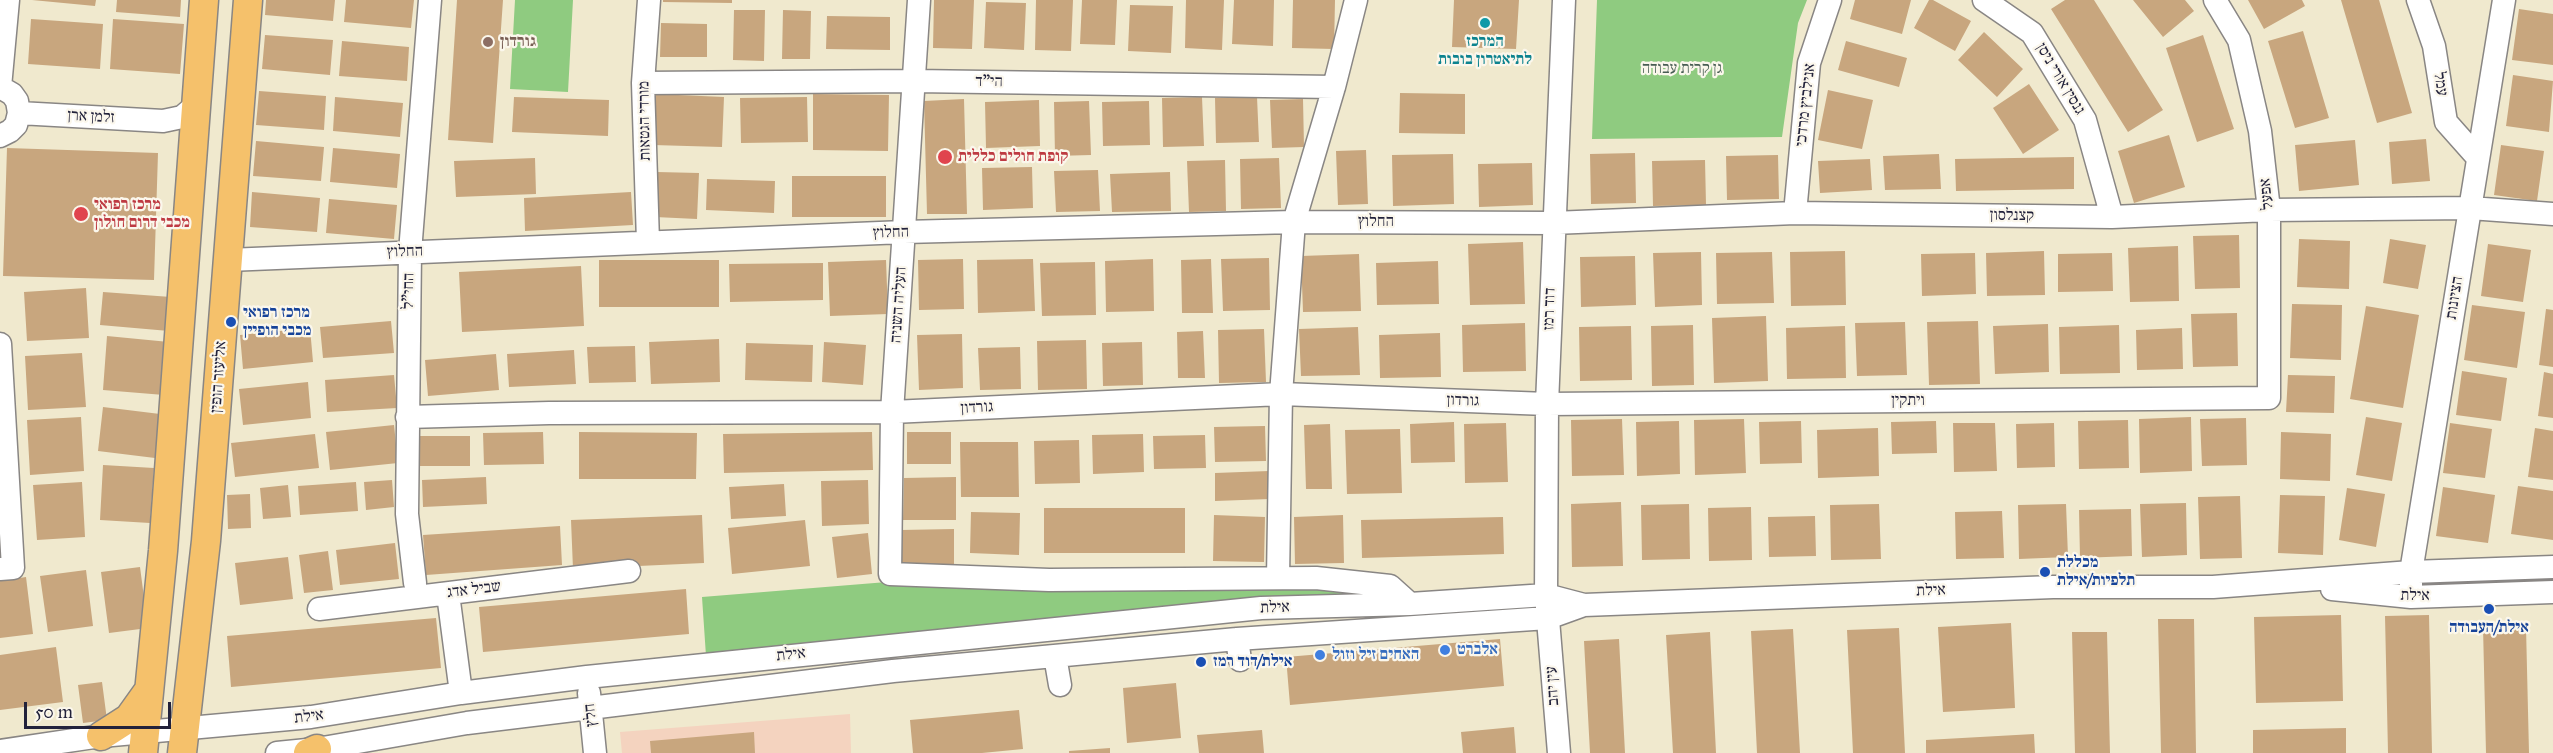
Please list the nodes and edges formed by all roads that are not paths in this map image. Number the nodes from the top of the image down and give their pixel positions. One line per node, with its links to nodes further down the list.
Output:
1 (8, 0): 16 (street)
2 (204, 0): 18 (main road)
3 (248, 0): 34 (main road, אליעזר הופין)
4 (430, 0): 33 (street, החי"ל)
5 (649, 0): 15 (street, מורדי הגטאות)
6 (919, 0): 14 (street, העליה השניה)
7 (1356, 0): 17 (street)
8 (1564, 0): 30 (street, דוד רמז)
9 (1830, 0): 26 (street, אנילביץ מרדכי)
10 (1984, 0): 28 (street, גנסין אורי ניסן)
11 (2215, 0): 25 (street, אפעל)
12 (2418, 0): 23 (street, עמל)
13 (2504, 0): 23 (street, הציונות)
14 (915, 81): 15 (street, הי"ד); 17 (street, הי"ד); 31 (street, העליה השניה)
15 (643, 84): 32 (street, מורדי הגטאות)
16 (0, 87): 19 (street)
17 (1334, 87): 29 (street)
18 (195, 106): 20 (street); 22 (main road)
19 (19, 112): 20 (street, זלמן ארן); 21 (street)
20 (163, 121): 22 (street)
21 (0, 136)
22 (193, 140): 59 (main road)
23 (2478, 158): 24 (street, הציונות)
24 (2470, 208): 25 (street, קצנלסון); 27 (street, קצנלסון); 44 (street, הציונות)
25 (2269, 210): 28 (street, קצנלסון); 37 (street, אפעל)
26 (1795, 213): 28 (street, קצנלסון); 30 (street, קצנלסון)
27 (2553, 214)
28 (2112, 217)
29 (1294, 222): 30 (street, החלוץ); 31 (street, החלוץ); 36 (street)
30 (1553, 223): 38 (street, דוד רמז)
31 (904, 232): 32 (street, החלוץ); 39 (street, העליה השניה)
32 (648, 242): 33 (street, החלוץ)
33 (410, 252): 34 (street, החלוץ); 40 (street, החי"ל)
34 (228, 260): 63 (main road, אליעזר הופין)
35 (0, 344): 42 (street)
36 (1281, 394): 38 (street, גורדון); 39 (street, גורדון); 45 (street)
37 (2269, 398): 38 (street, ויתקין)
38 (1546, 404): 50 (street, דוד רמז)
39 (892, 412): 40 (street, גורדון); 45 (street, העליה השניה)
40 (407, 417): 46 (street, החי"ל)
41 (2553, 567): 44 (street, אילת)
42 (6, 569)
43 (629, 571): 49 (street, שביל אדג)
44 (2410, 572): 47 (street, אילת); 51 (street, הציונות)
45 (1278, 578): 52 (street)
46 (415, 583)
47 (2277, 584): 51 (street, אילת); 53 (street, אילת)
48 (2553, 592): 51 (street, אילת)
49 (448, 594): 54 (street, שביל אדג); 60 (street)
50 (1546, 595): 52 (street, אילת); 53 (street, אילת); 55 (street, דוד רמז)
51 (2411, 597)
52 (1410, 604): 57 (street, אילת)
53 (1584, 605): 55 (street, אילת)
54 (318, 609)
55 (1548, 618): 56 (street, אילת); 69 (street, עין יהב)
56 (1055, 656): 58 (street); 61 (street, אילת)
57 (587, 677): 60 (street, אילת); 61 (street, חלץ)
58 (1060, 685)
59 (149, 690): 62 (main road); 64 (main road)
60 (461, 693): 63 (street, אילת)
61 (590, 709): 66 (street, אילת); 68 (street, חלץ)
62 (101, 736): 64 (street, אילת); 65 (street, אילת)
63 (184, 741): 64 (street, אילת)
64 (144, 743)
65 (0, 751)
66 (313, 751): 67 (street, אילת)
67 (277, 753)
68 (595, 753)
69 (1559, 753)

